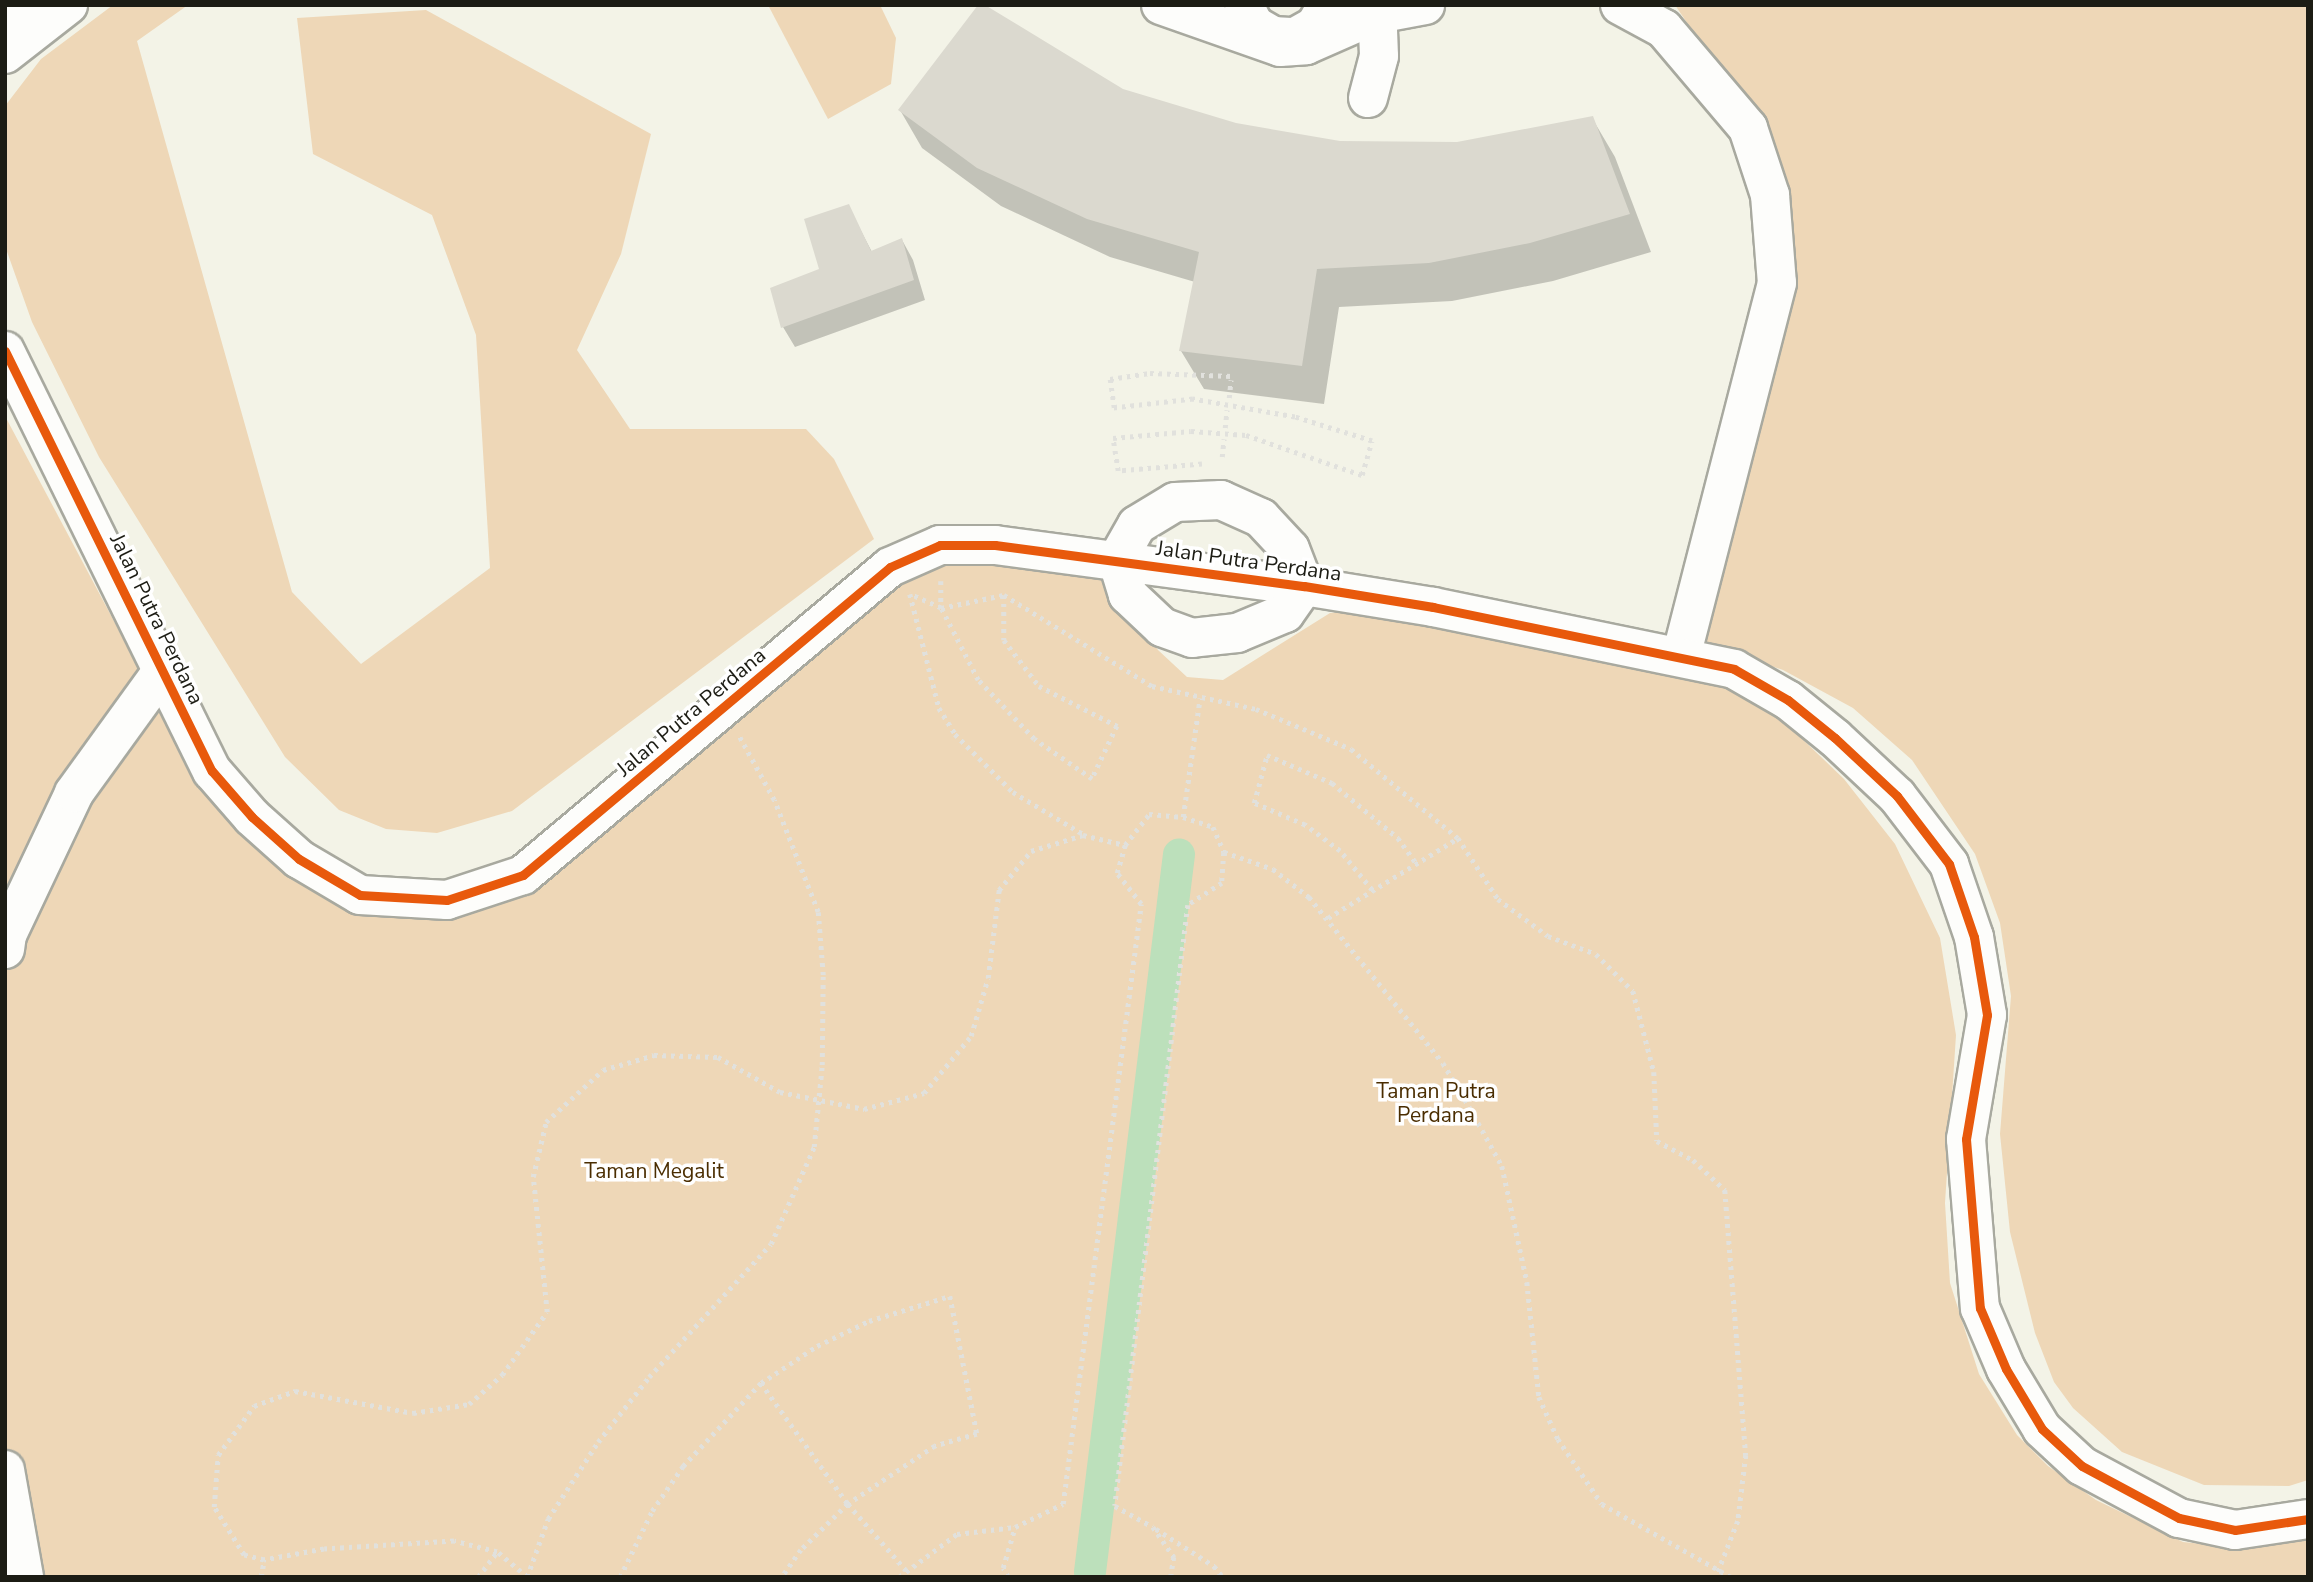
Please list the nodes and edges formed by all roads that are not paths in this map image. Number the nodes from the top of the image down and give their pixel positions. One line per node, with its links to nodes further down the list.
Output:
1 (28, 5): 8 (street)
2 (68, 5): 9 (street)
3 (1159, 5): 6 (street)
4 (1244, 5): 5 (street)
5 (1327, 5)
6 (1397, 7): 10 (street)
7 (1635, 9): 14 (street)
8 (5, 12)
9 (5, 54)
10 (1368, 98)
11 (5, 351): 15 (street, Jalan Putra Perdana)
12 (1117, 560): 13 (street, Jalan Putra Perdana); 13 (street); 13 (street); 15 (street, Jalan Putra Perdana)
13 (1304, 586): 14 (street, Jalan Putra Perdana)
14 (1681, 657): 18 (street, Jalan Putra Perdana)
15 (163, 670): 16 (street)
16 (5, 949)
17 (5, 1470): 19 (street)
18 (2308, 1519)
19 (24, 1577)

